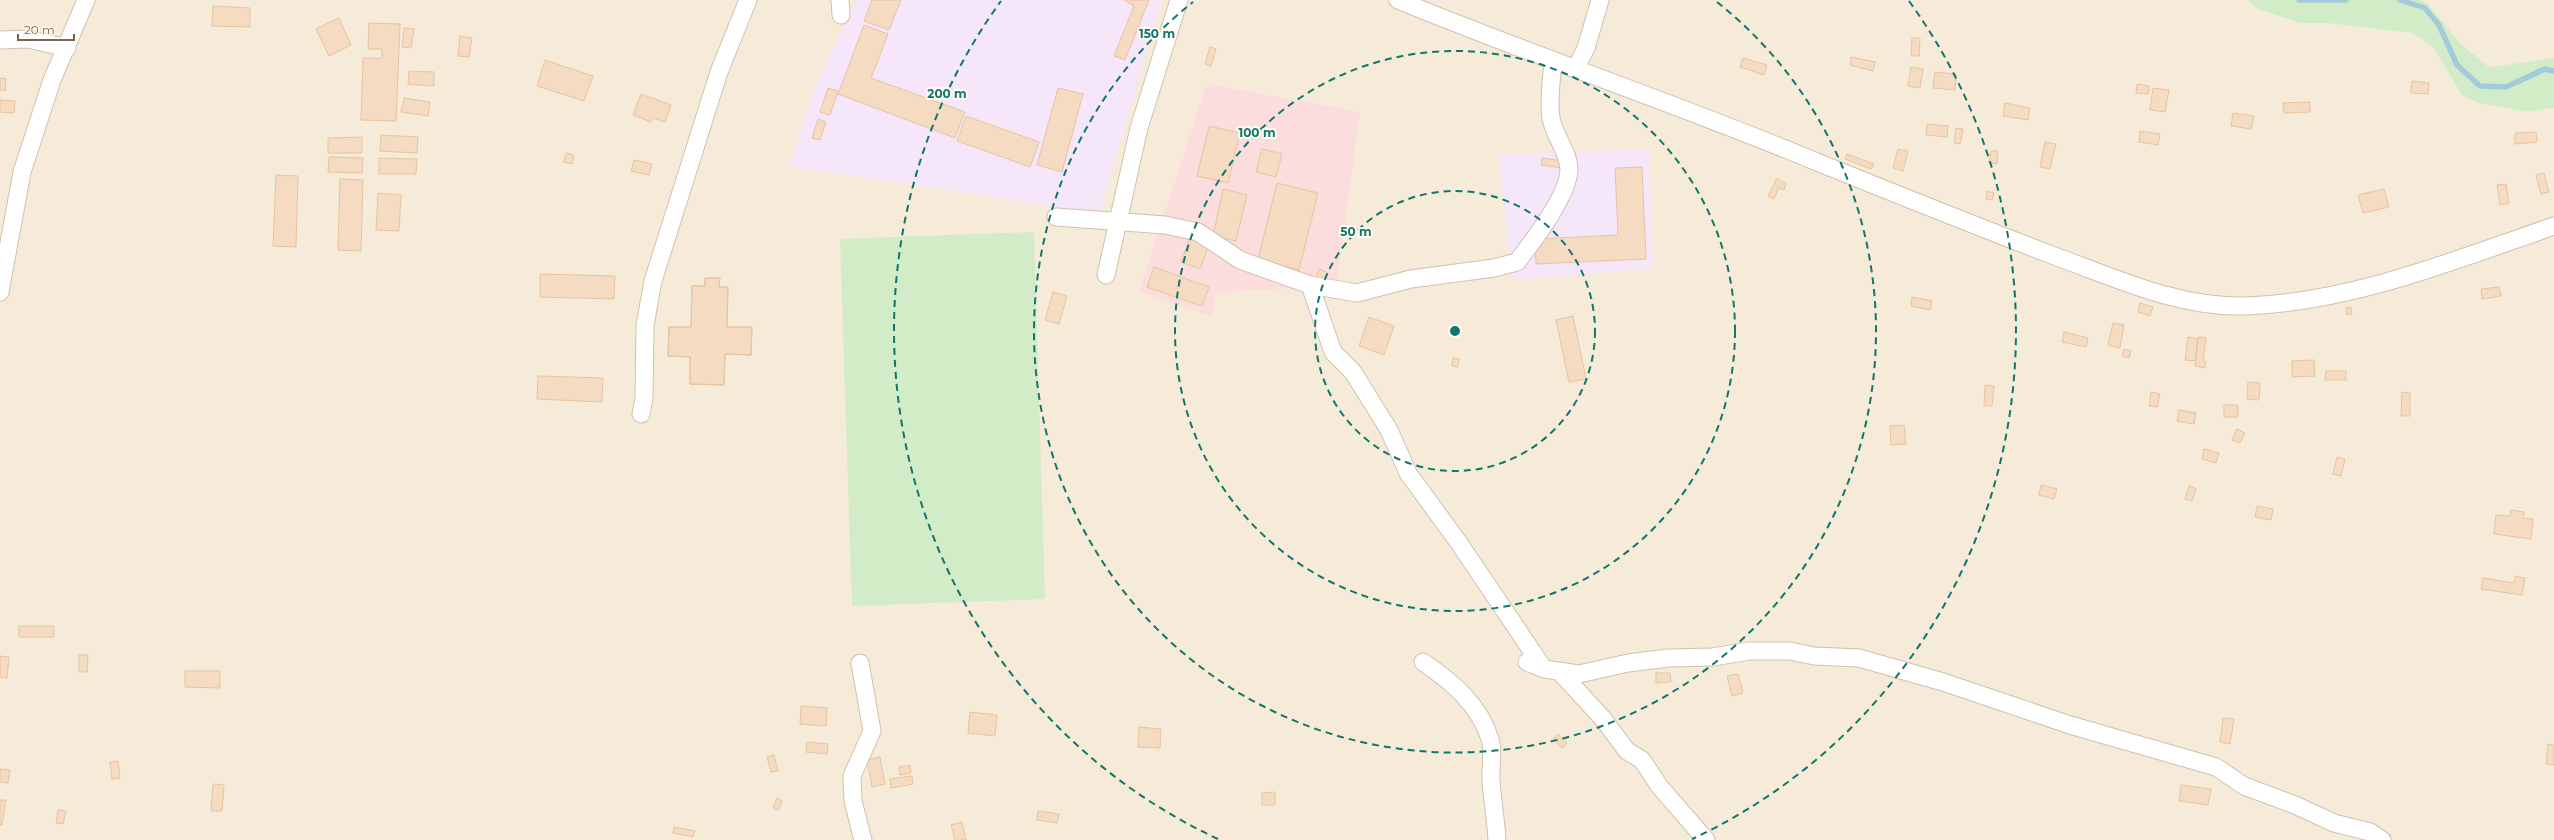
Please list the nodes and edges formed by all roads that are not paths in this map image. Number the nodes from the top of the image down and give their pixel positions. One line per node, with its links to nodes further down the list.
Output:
1 (86, 0): 7 (street)
2 (748, 0): 16 (street)
3 (1179, 0): 11 (street)
4 (1398, 0): 8 (street)
5 (1600, 0): 9 (street)
6 (0, 40): 7 (street)
7 (67, 48): 15 (street)
8 (1553, 60): 9 (street); 14 (street)
9 (1576, 68): 12 (street)
10 (1056, 217): 11 (street)
11 (1118, 222): 13 (street); 14 (street)
12 (2554, 226)
13 (1106, 275)
14 (1310, 285): 20 (street)
15 (0, 292)
16 (641, 414)
17 (1423, 662): 22 (street)
18 (1527, 662): 20 (street)
19 (860, 663): 21 (street)
20 (1552, 670): 23 (street); 24 (street)
21 (863, 840)
22 (1497, 840)
23 (1706, 840)
24 (2382, 840)

